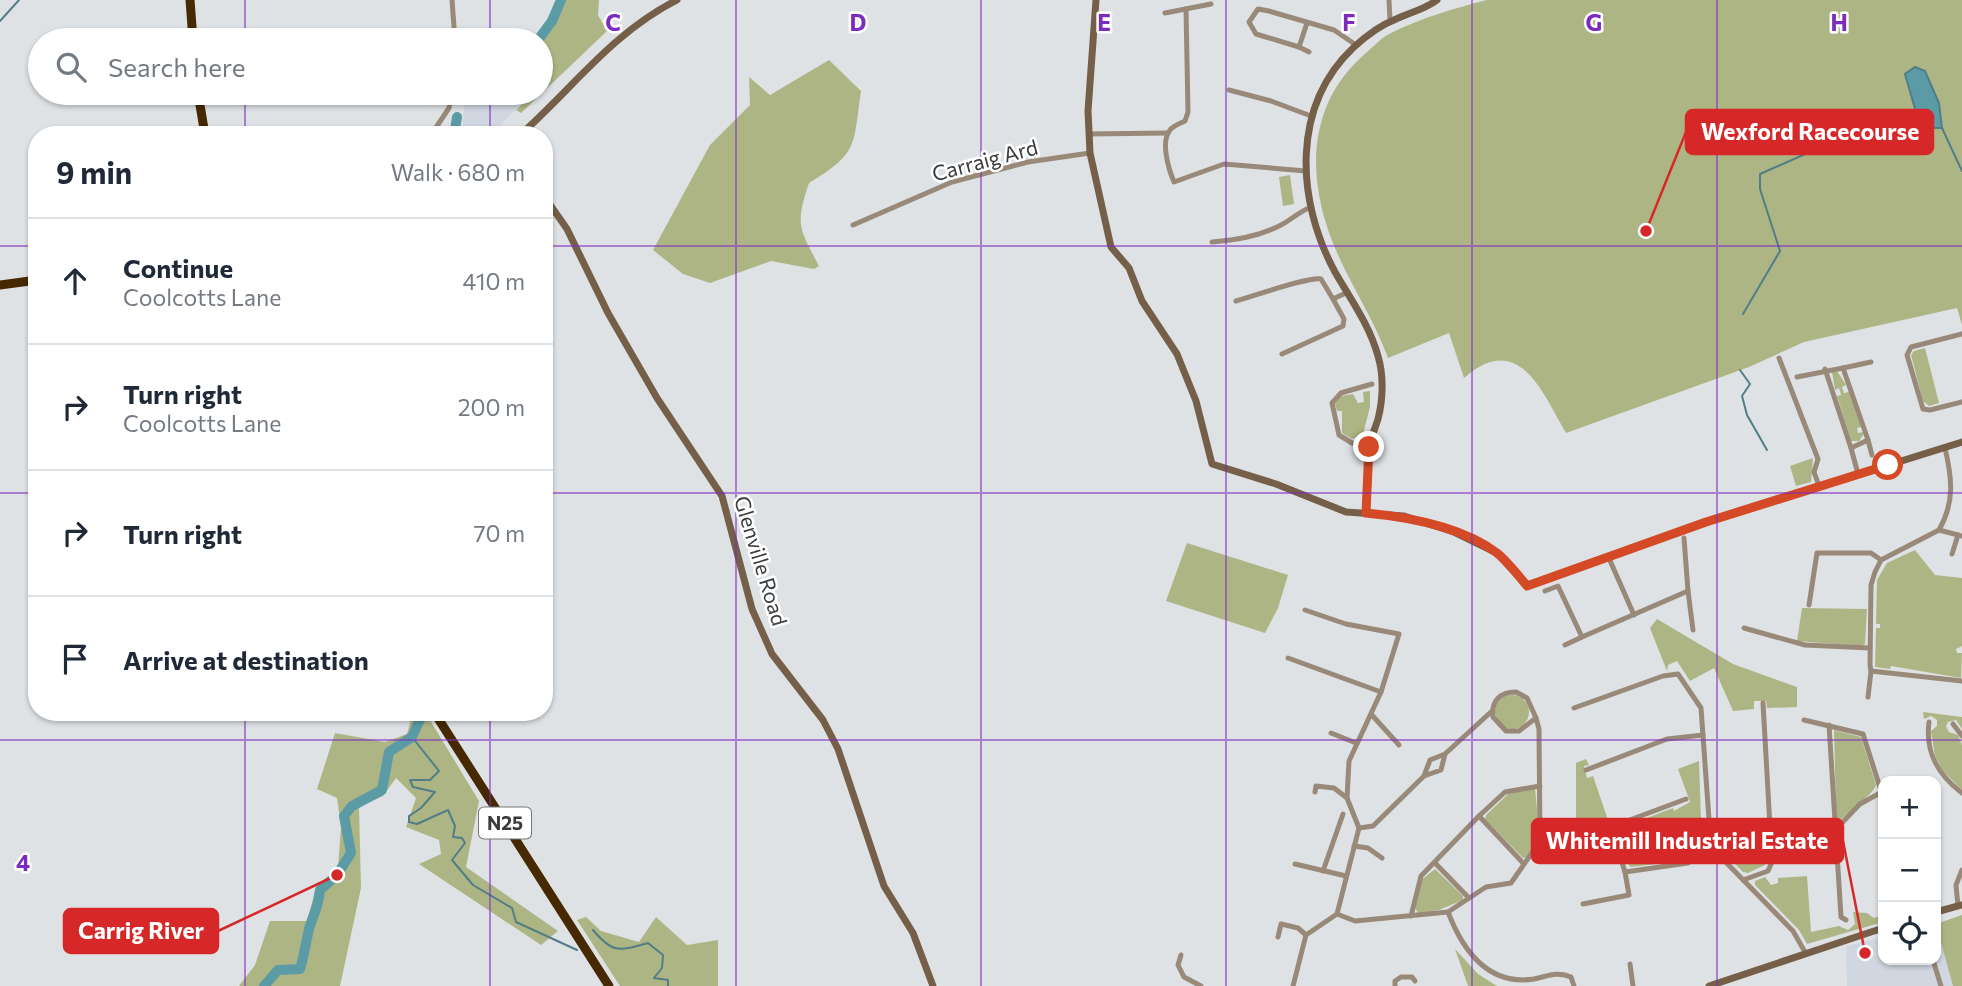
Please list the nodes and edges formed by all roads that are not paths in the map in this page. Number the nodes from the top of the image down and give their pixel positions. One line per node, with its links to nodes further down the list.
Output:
1 (190, 0): 12 (highway)
2 (452, 0): 13 (street)
3 (677, 0): 18 (street)
4 (1096, 0): 27 (street)
5 (1389, 0): 10 (street)
6 (1437, 0): 10 (street)
7 (1211, 4): 8 (street)
8 (1186, 9): 9 (street); 26 (street)
9 (1165, 13)
10 (1390, 21): 14 (street)
11 (1307, 23): 14 (street); 15 (street); 15 (street)
12 (191, 28)
13 (454, 28)
14 (1356, 45): 22 (street)
15 (1299, 47): 16 (street)
16 (1309, 52)
17 (1229, 90): 22 (street)
18 (553, 102)
19 (200, 105): 23 (highway)
20 (450, 105): 24 (street)
21 (550, 105): 25 (street)
22 (1311, 116): 29 (street)
23 (204, 126)
24 (436, 126)
25 (529, 126)
26 (1168, 133): 27 (street); 29 (street)
27 (1089, 134): 28 (street)
28 (1090, 153): 32 (street, Carraig Ard); 56 (street)
29 (1306, 171): 30 (street)
30 (1311, 207): 33 (street); 36 (street)
31 (553, 209): 138 (street, Glenville Road)
32 (853, 225)
33 (1212, 242)
34 (28, 281): 35 (highway)
35 (0, 285)
36 (1348, 292): 37 (street); 50 (street)
37 (1333, 299): 38 (street); 40 (street)
38 (1236, 301)
39 (1962, 334): 47 (street)
40 (1282, 354)
41 (1779, 358): 55 (street)
42 (1871, 362): 43 (street)
43 (1843, 368): 44 (street); 48 (street)
44 (1825, 369): 45 (street); 51 (street)
45 (1797, 377)
46 (1372, 384): 50 (street)
47 (1962, 402)
48 (1868, 440): 51 (street); 53 (street)
49 (1962, 442): 52 (street)
50 (1369, 447): 56 (street)
51 (1851, 448): 54 (street)
52 (1945, 448): 54 (street); 57 (street)
53 (1872, 455)
54 (1858, 474): 55 (street)
55 (1819, 486): 61 (street)
56 (1366, 513): 61 (street)
57 (1939, 530): 58 (street); 62 (street)
58 (1960, 536): 60 (street)
59 (1684, 538): 64 (street)
60 (1952, 554)
61 (1608, 556): 67 (street)
62 (1881, 560): 65 (street); 72 (street)
63 (1545, 591): 70 (street)
64 (1688, 591): 67 (street); 69 (street)
65 (1809, 605)
66 (1305, 610): 76 (street)
67 (1634, 615): 70 (street)
68 (1744, 628): 72 (street)
69 (1693, 630)
70 (1581, 637): 71 (street)
71 (1565, 645)
72 (1870, 649): 74 (street)
73 (1288, 658): 76 (street)
74 (1871, 671): 75 (street); 77 (street)
75 (1962, 681)
76 (1381, 692): 81 (street)
77 (1868, 697)
78 (1763, 703): 119 (street)
79 (1574, 708): 89 (street)
80 (1492, 711): 82 (street); 82 (street); 93 (street)
81 (1371, 714): 91 (street); 92 (street)
82 (1536, 718): 97 (street)
83 (1804, 720): 87 (street)
84 (440, 721): 137 (highway, N25)
85 (1929, 722): 99 (street)
86 (1953, 724): 90 (street)
87 (1829, 725): 96 (street); 106 (street)
88 (1331, 733): 91 (street)
89 (1703, 735): 94 (street); 110 (street)
90 (1962, 736)
91 (1356, 743): 101 (street)
92 (1399, 745)
93 (1445, 754): 95 (street); 95 (street)
94 (1586, 770)
95 (1424, 776): 105 (street)
96 (1878, 782)
97 (1540, 786): 104 (street); 107 (street)
98 (1315, 792): 101 (street)
99 (1962, 793)
100 (1878, 797): 106 (street)
101 (1347, 798): 105 (street)
102 (1686, 799): 117 (street)
103 (1343, 814): 116 (street)
104 (1479, 816): 112 (street); 114 (street)
105 (1359, 828): 109 (street)
106 (1835, 831): 127 (street)
107 (1541, 841): 108 (street); 114 (street)
108 (1567, 845)
109 (1354, 846): 111 (street); 118 (street)
110 (1711, 847): 117 (street); 119 (street)
111 (1382, 858)
112 (1435, 863): 120 (street); 126 (street)
113 (1295, 864): 116 (street)
114 (1524, 864): 120 (street)
115 (1962, 870): 122 (street)
116 (1323, 871): 118 (street)
117 (1625, 872): 121 (street)
118 (1346, 876): 125 (street)
119 (1743, 880): 131 (street)
120 (1468, 897): 124 (street)
121 (1583, 904)
122 (1960, 905): 123 (street)
123 (1941, 911)
124 (1448, 912): 126 (street); 136 (street)
125 (1337, 914): 126 (street); 129 (street)
126 (1411, 916)
127 (1846, 920)
128 (1878, 930): 131 (street)
129 (1306, 935): 130 (street); 140 (street)
130 (1278, 937)
131 (1805, 952): 144 (street)
132 (1181, 955): 139 (street)
133 (1630, 964): 143 (street)
134 (1935, 965): 145 (street)
135 (1415, 981): 141 (street)
136 (1504, 983): 142 (street)
137 (609, 986)
138 (933, 986)
139 (1201, 986)
140 (1293, 986)
141 (1395, 986)
142 (1574, 986)
143 (1633, 986)
144 (1709, 986)
145 (1941, 986)

